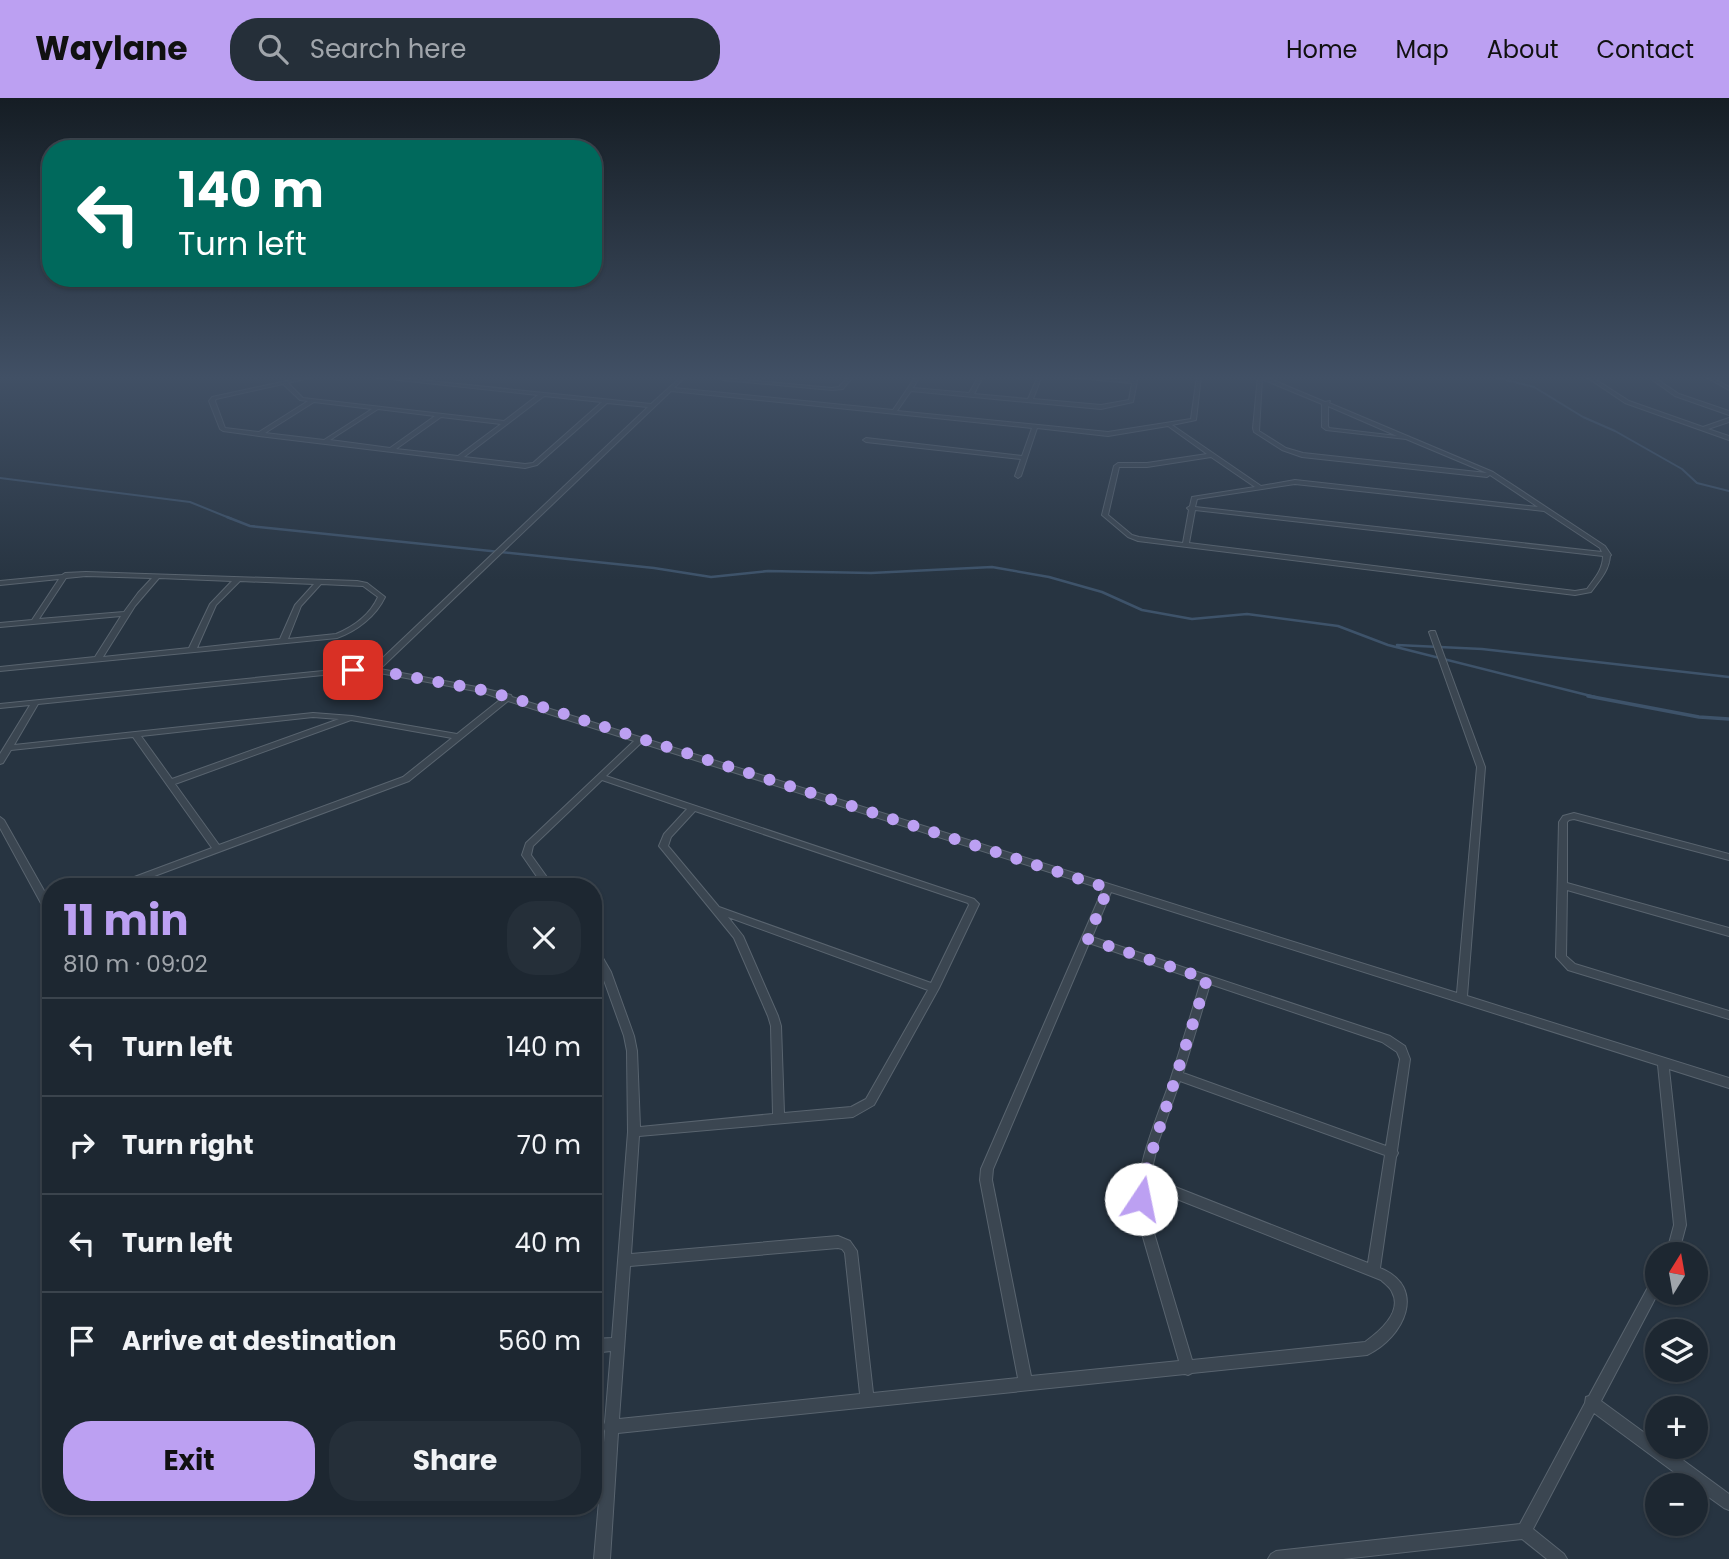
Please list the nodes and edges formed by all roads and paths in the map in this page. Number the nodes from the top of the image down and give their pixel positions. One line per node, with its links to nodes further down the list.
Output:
1 (342, 444): 11 (street)
2 (399, 444): 11 (street)
3 (478, 444): 14 (street)
4 (557, 444): 14 (street)
5 (611, 444): 35 (street)
6 (905, 444): 13 (street)
7 (1029, 444): 13 (street)
8 (1196, 444): 12 (street)
9 (1276, 444): 15 (street)
10 (1425, 444): 15 (street)
11 (391, 450): 14 (street)
12 (1211, 455): 17 (street); 20 (street)
13 (1024, 457): 16 (street)
14 (458, 459)
15 (1496, 475): 19 (street)
16 (1018, 476)
17 (1258, 486): 18 (street); 19 (street)
18 (1190, 508): 20 (street); 21 (street)
19 (1545, 509): 21 (street)
20 (1186, 545): 21 (street)
21 (1608, 555)
22 (65, 575): 23 (street); 26 (street); 28 (street)
23 (158, 576): 24 (street); 27 (street)
24 (238, 579): 25 (street); 32 (street)
25 (319, 582): 31 (street); 31 (street)
26 (0, 583)
27 (124, 614): 28 (street); 33 (street)
28 (34, 622): 29 (street)
29 (0, 625)
30 (1433, 632): 62 (street)
31 (284, 641): 32 (street)
32 (192, 650): 33 (street)
33 (98, 659): 34 (street)
34 (0, 669)
35 (374, 670): 36 (street); 37 (street)
36 (508, 697): 41 (street); 42 (street)
37 (36, 702): 38 (street); 43 (street)
38 (0, 706)
39 (352, 718): 40 (street); 41 (street); 46 (street)
40 (136, 735): 43 (street); 46 (street)
41 (460, 737): 49 (street)
42 (640, 739): 45 (street); 54 (street)
43 (8, 748): 44 (street)
44 (0, 761)
45 (602, 776): 47 (street); 52 (street)
46 (170, 783): 49 (street)
47 (692, 809): 56 (street); 61 (street)
48 (0, 820): 55 (street)
49 (219, 849): 51 (street)
50 (1729, 857): 53 (street)
51 (140, 878)
52 (543, 878)
53 (1561, 885): 57 (street); 63 (street)
54 (1108, 888): 58 (street); 62 (street)
55 (42, 896)
56 (715, 909): 61 (street); 67 (street)
57 (1729, 932)
58 (1088, 939): 60 (street); 78 (street)
59 (602, 965): 68 (street)
60 (1207, 979): 65 (street); 69 (street)
61 (934, 988): 67 (street)
62 (1462, 998): 64 (street)
63 (1729, 1015)
64 (1663, 1062): 66 (street); 71 (street)
65 (1177, 1075): 69 (street); 70 (street)
66 (1729, 1083)
67 (779, 1119): 68 (street)
68 (634, 1132): 72 (street)
69 (1392, 1153): 73 (street)
70 (1143, 1180): 73 (street); 77 (street)
71 (1676, 1242)
72 (624, 1261): 75 (street); 79 (street)
73 (1373, 1270): 77 (street)
74 (1645, 1304): 80 (street)
75 (616, 1344): 76 (street); 81 (street)
76 (602, 1345)
77 (1188, 1367): 78 (street)
78 (1026, 1383): 79 (street)
79 (867, 1401): 81 (street)
80 (1591, 1402): 82 (street); 83 (street)
81 (610, 1427): 84 (street)
82 (1729, 1503)
83 (1524, 1531): 85 (street); 86 (street)
84 (602, 1559)
85 (1276, 1559)
86 (1559, 1559)

